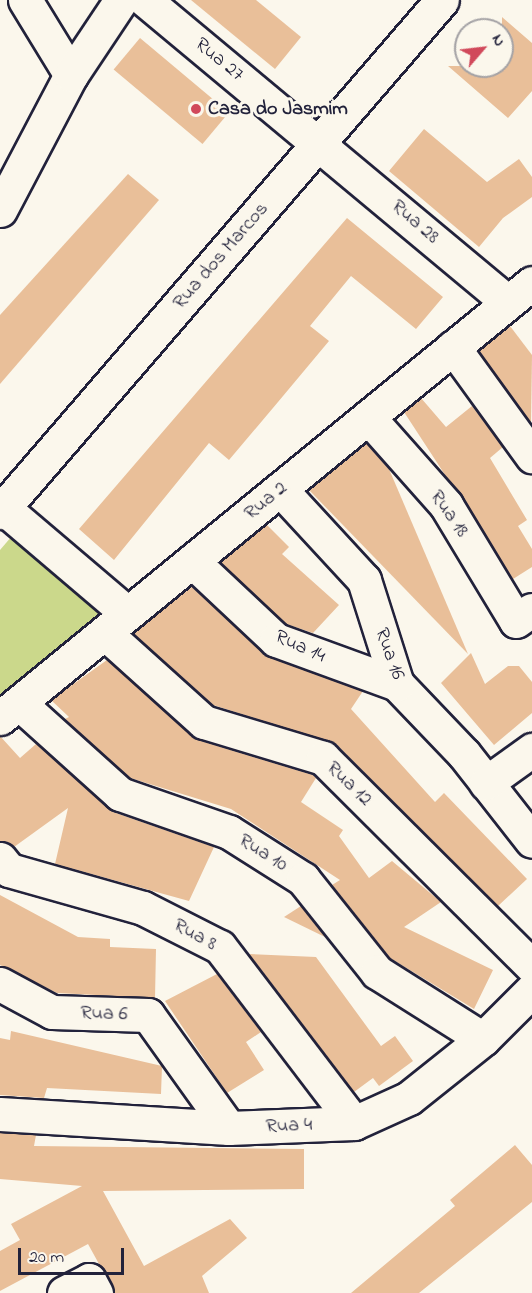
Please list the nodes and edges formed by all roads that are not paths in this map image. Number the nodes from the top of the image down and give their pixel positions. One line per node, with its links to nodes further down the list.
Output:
1 (25, 0): 5 (street)
2 (121, 0): 5 (street)
3 (145, 0): 6 (street, Rua 27)
4 (442, 0): 6 (street, Rua dos Marcos)
5 (71, 75): 7 (street)
6 (322, 142): 8 (street, Rua 28); 13 (street, Rua dos Marcos)
7 (2, 200)
8 (520, 292): 9 (street, Rua 2)
9 (453, 347): 10 (street, Rua 2); 11 (street)
10 (368, 417): 12 (street, Rua 2); 15 (street, Rua 18)
11 (532, 456)
12 (280, 489): 14 (street, Rua 2); 17 (street, Rua 16)
13 (1, 508): 16 (street, Rua 12)
14 (192, 561): 16 (street, Rua 2); 17 (street, Rua 14)
15 (524, 615)
16 (116, 623): 18 (street, Rua 2); 23 (street, Rua 12)
17 (397, 684): 20 (street, Rua 16)
18 (10, 711): 26 (street, Rua 10)
19 (532, 750): 20 (street)
20 (486, 783): 21 (street, Rua 16)
21 (532, 841)
22 (0, 859): 28 (street, Rua 8)
23 (532, 966)
24 (0, 984): 29 (street, Rua 6)
25 (532, 990): 26 (street, Rua 4)
26 (483, 1039): 28 (street, Rua 4)
27 (0, 1114): 29 (street, Rua 4)
28 (354, 1124): 29 (street, Rua 4)
29 (229, 1128)
30 (64, 1293): 31 (street)
31 (96, 1293)

